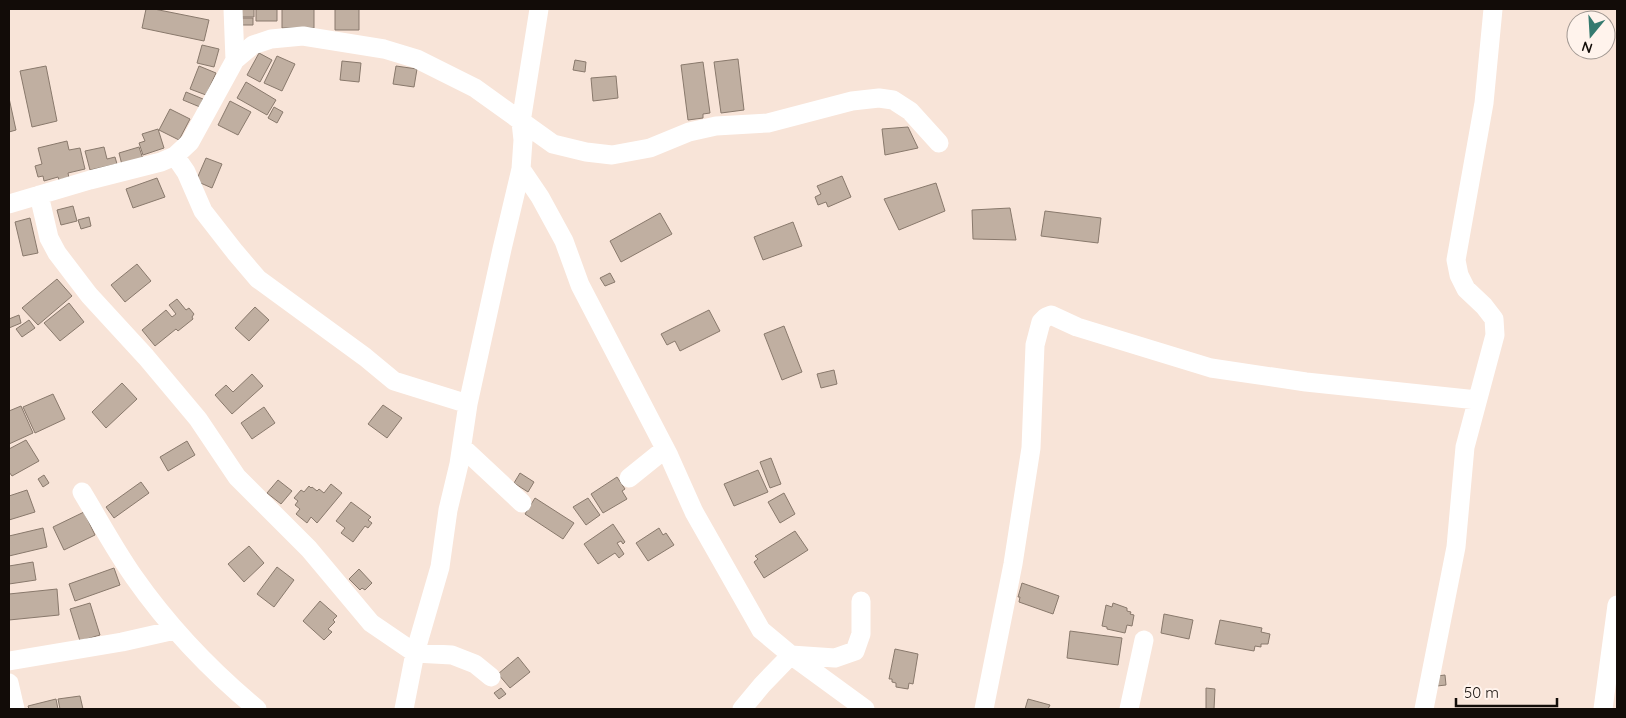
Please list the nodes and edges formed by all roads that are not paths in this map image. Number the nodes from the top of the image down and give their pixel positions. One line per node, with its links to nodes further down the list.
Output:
1 (233, 9): 4 (street)
2 (539, 9): 5 (street)
3 (1493, 9): 11 (street)
4 (235, 60): 5 (street); 7 (street)
5 (521, 122): 6 (street); 8 (street)
6 (939, 143)
7 (175, 156): 9 (street); 12 (street)
8 (521, 169): 12 (street); 14 (street)
9 (39, 195): 10 (street); 22 (street)
10 (9, 204)
11 (1477, 400): 32 (street); 34 (street)
12 (468, 404): 13 (street)
13 (462, 447): 17 (street); 22 (street)
14 (665, 450): 15 (street); 23 (street)
15 (629, 478)
16 (82, 492): 20 (street)
17 (522, 502)
18 (861, 601): 23 (street)
19 (1617, 605): 35 (street)
20 (175, 630): 24 (street); 28 (street)
21 (1144, 640): 33 (street)
22 (415, 653): 25 (street); 29 (street)
23 (791, 655): 30 (street); 31 (street)
24 (9, 661)
25 (491, 677)
26 (9, 683): 27 (street)
27 (15, 709)
28 (257, 709)
29 (404, 709)
30 (742, 709)
31 (865, 709)
32 (984, 709)
33 (1129, 709)
34 (1424, 709)
35 (1603, 709)

